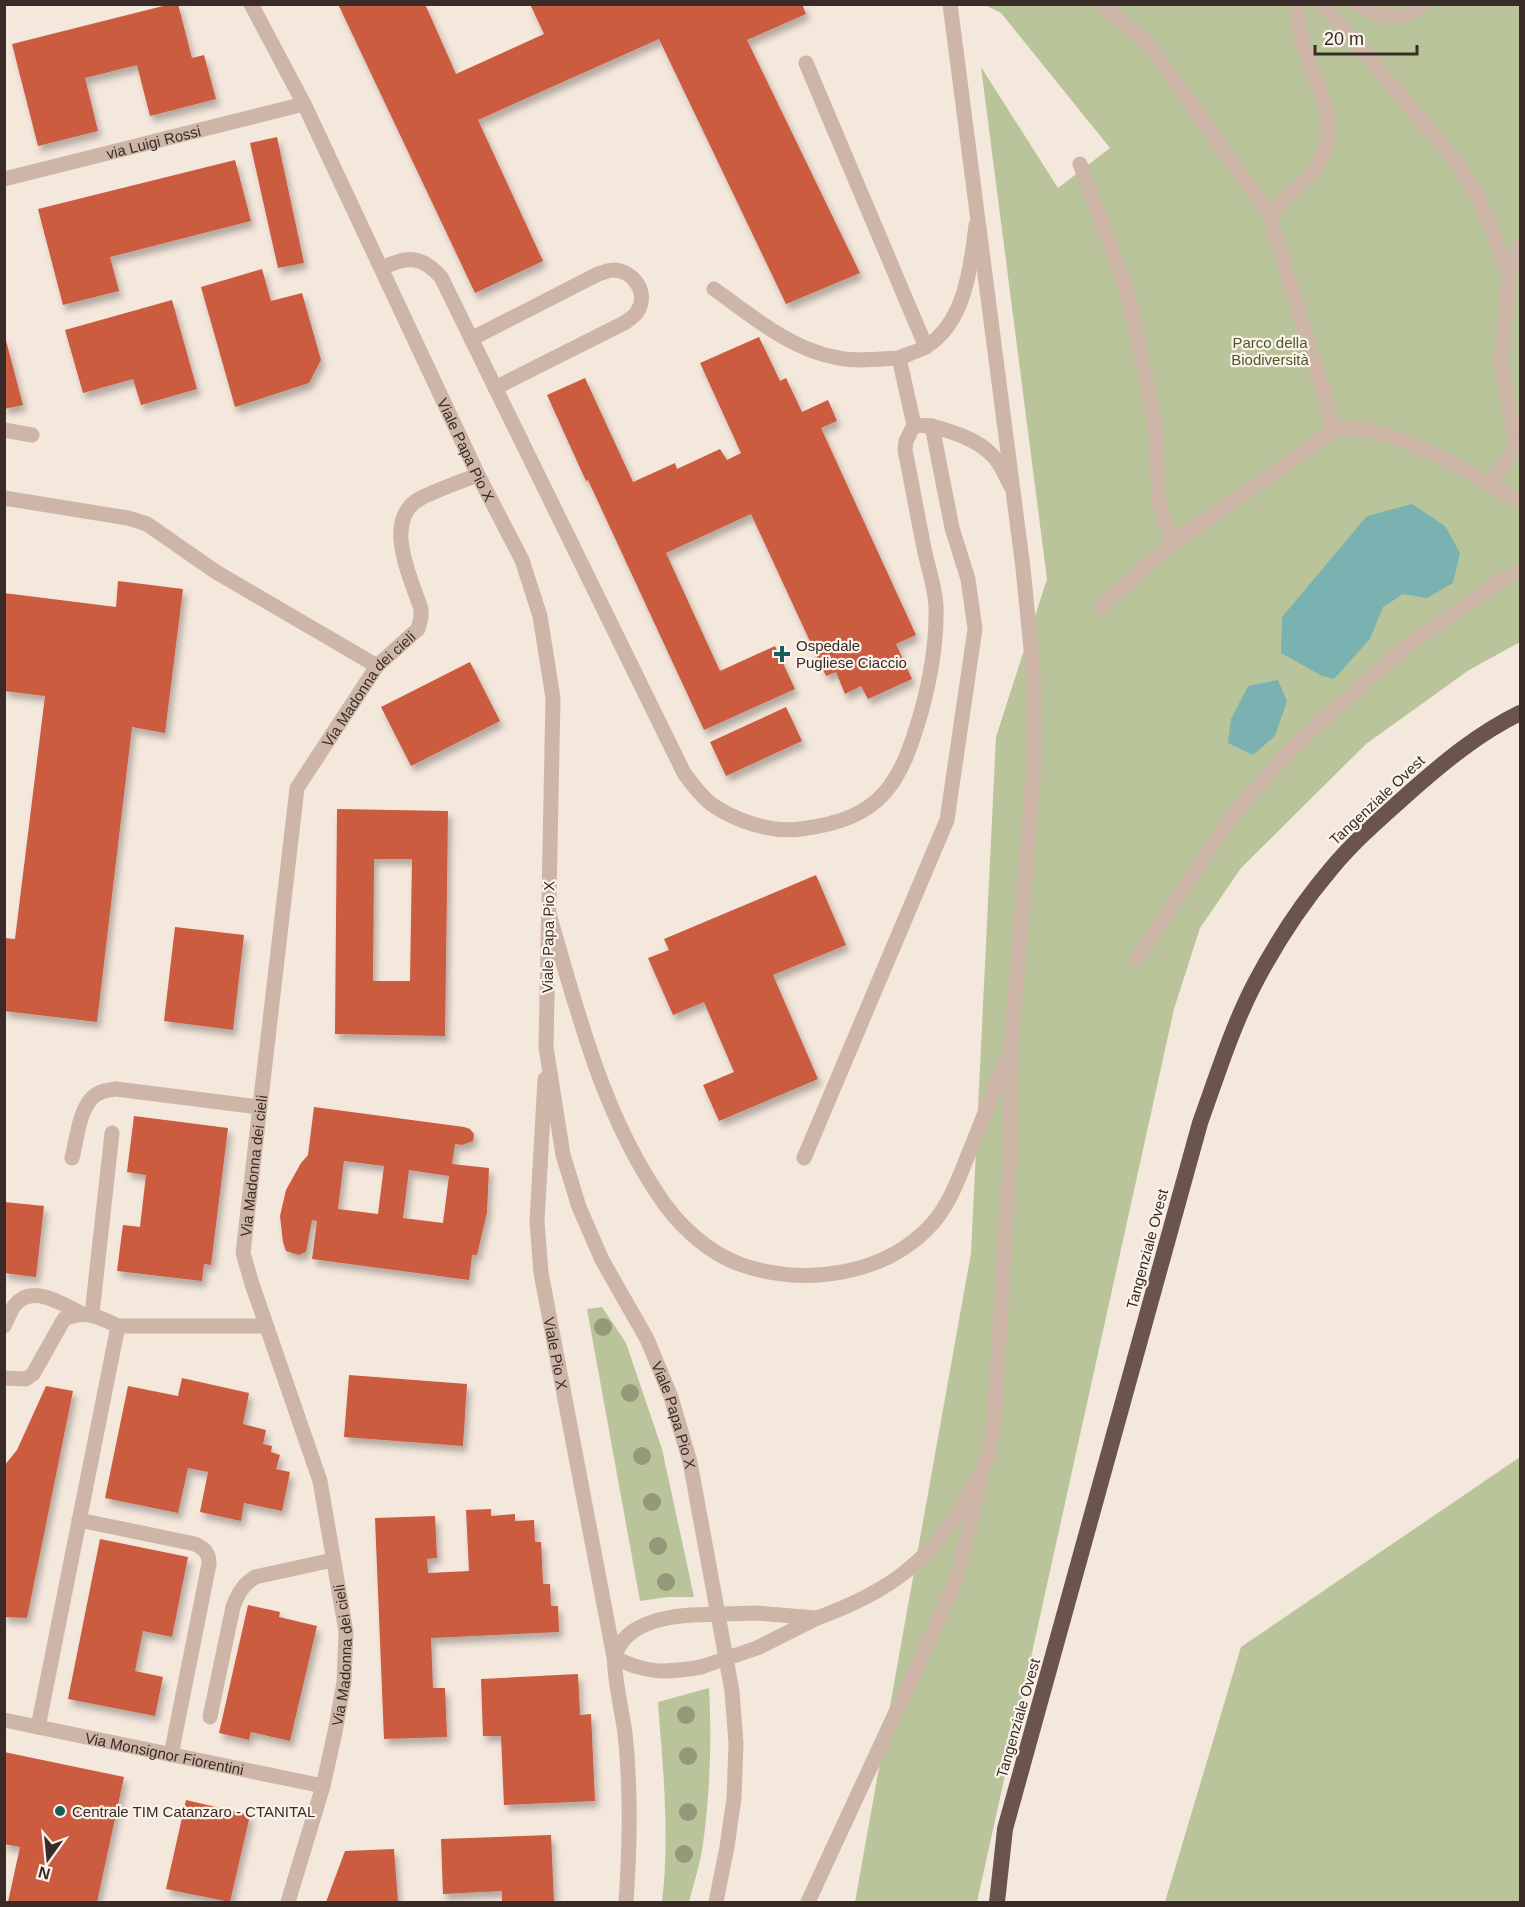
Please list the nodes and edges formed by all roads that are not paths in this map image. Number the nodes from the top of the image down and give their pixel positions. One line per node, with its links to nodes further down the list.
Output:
1 (251, 4): 9 (street, Viale Papa Pio X)
2 (950, 4): 13 (street)
3 (1101, 4): 12 (street)
4 (1296, 4): 12 (street)
5 (1323, 4): 16 (street)
6 (1355, 4): 7 (street)
7 (1422, 4)
8 (806, 63): 19 (street)
9 (304, 104): 11 (street, via Luigi Rossi); 15 (street, Viale Papa Pio X)
10 (1080, 164): 33 (street)
11 (4, 179)
12 (1269, 214): 25 (street)
13 (977, 219): 19 (street); 30 (street)
14 (1521, 245): 16 (street)
15 (382, 268): 18 (street); 28 (street, Viale Papa Pio X)
16 (1509, 279): 27 (street)
17 (714, 289): 20 (street)
18 (471, 339): 21 (street); 21 (street)
19 (926, 347): 20 (street)
20 (899, 358): 22 (street)
21 (495, 388): 22 (street)
22 (914, 425): 23 (street)
23 (932, 426): 30 (street); 45 (street)
24 (4, 430): 26 (street)
25 (1335, 430): 29 (street); 33 (street)
26 (32, 435)
27 (1519, 447): 29 (street)
28 (478, 475): 36 (street, Via Madonna dei cieli); 38 (street, Viale Papa Pio X)
29 (1490, 484): 32 (street)
30 (1012, 488): 41 (street)
31 (4, 498): 36 (street)
32 (1521, 502)
33 (1172, 544): 35 (street)
34 (1521, 572): 39 (street)
35 (1100, 607)
36 (377, 666): 42 (street, Via Madonna dei cieli)
37 (1521, 713): 65 (highway, Tangenziale Ovest)
38 (549, 914): 40 (street, Viale Papa Pio X); 41 (street)
39 (1137, 959)
40 (546, 1047): 55 (street, Viale Pio X); 63 (street, Viale Papa Pio X)
41 (1011, 1047): 51 (street)
42 (260, 1107): 44 (street); 49 (street, Via Madonna dei cieli)
43 (112, 1133): 46 (street)
44 (72, 1158)
45 (804, 1158)
46 (87, 1314): 47 (street); 48 (street); 50 (street)
47 (4, 1326)
48 (118, 1326): 49 (street); 52 (street)
49 (266, 1326): 53 (street, Via Madonna dei cieli)
50 (4, 1378)
51 (986, 1464): 54 (street); 64 (street)
52 (79, 1520): 58 (street); 59 (street)
53 (333, 1560): 56 (street); 60 (street, Via Madonna dei cieli)
54 (817, 1618): 55 (street, bridge); 55 (street, bridge)
55 (614, 1657): 62 (street, Viale Pio X)
56 (210, 1718)
57 (4, 1720): 58 (street, Via Monsignor Fiorentini)
58 (38, 1727): 59 (street, Via Monsignor Fiorentini)
59 (171, 1755): 60 (street, Via Monsignor Fiorentini)
60 (323, 1786): 61 (street, Via Madonna dei cieli)
61 (288, 1902)
62 (626, 1902)
63 (716, 1902)
64 (808, 1902)
65 (997, 1902)

